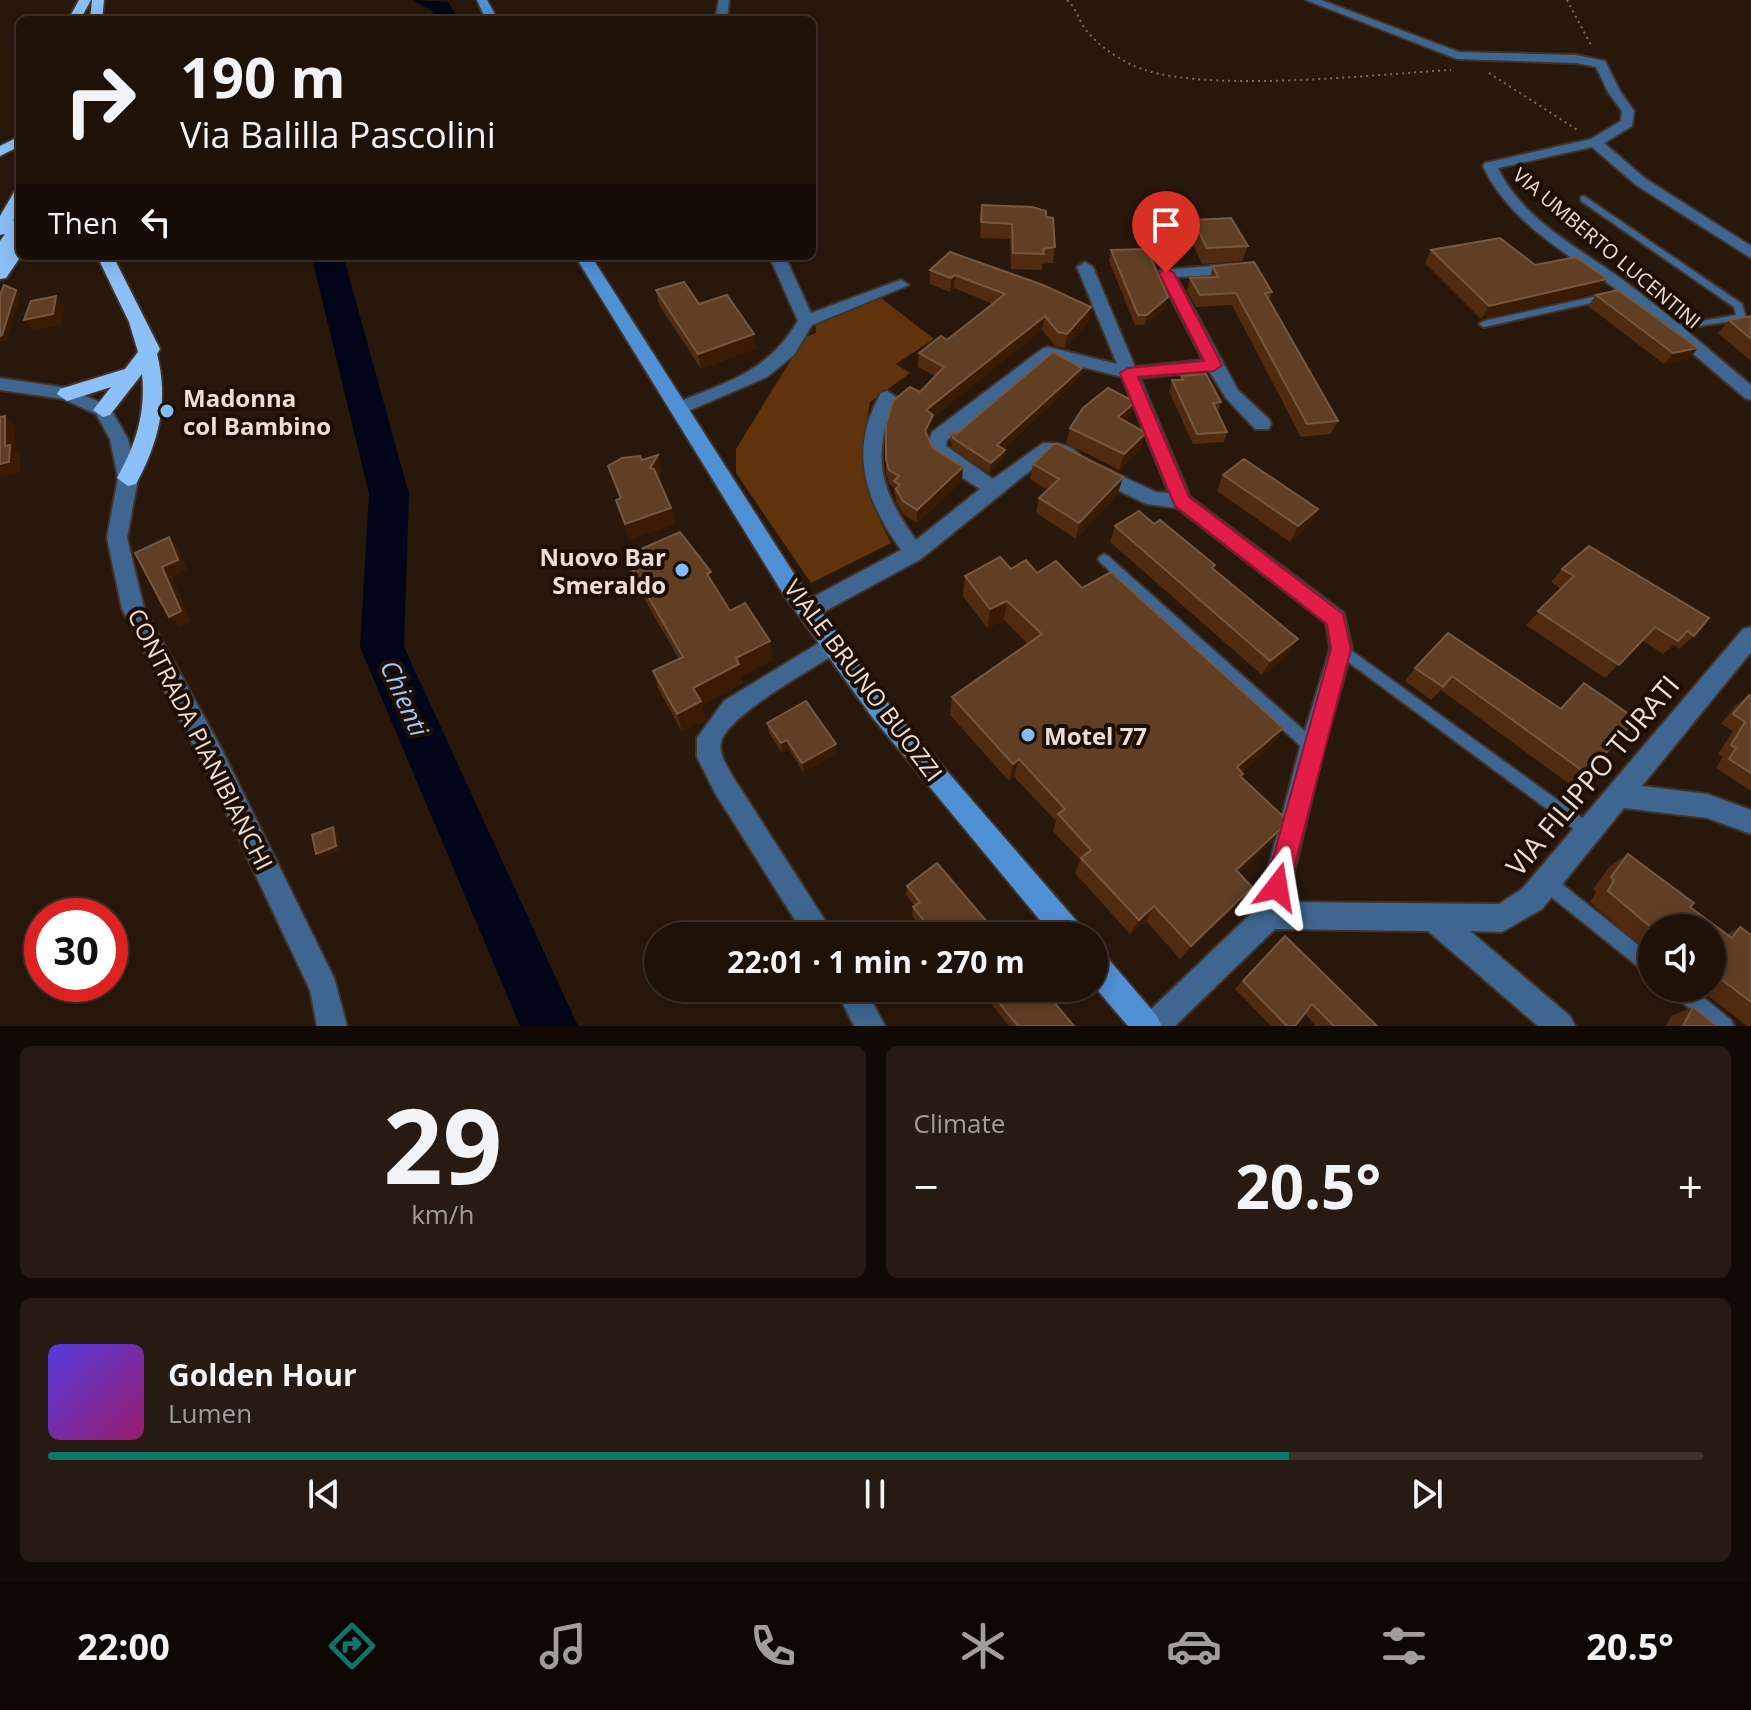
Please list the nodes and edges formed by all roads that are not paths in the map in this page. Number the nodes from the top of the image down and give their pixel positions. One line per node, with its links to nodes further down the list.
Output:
1 (1311, 0): 2 (street)
2 (1595, 142): 8 (street); 17 (street, VIA UMBERTO LUCENTINI)
3 (1584, 199): 20 (lane)
4 (16, 202): 6 (highway)
5 (16, 229): 9 (highway)
6 (0, 230)
7 (16, 251): 15 (highway)
8 (1751, 253)
9 (0, 254)
10 (107, 260): 21 (highway)
11 (585, 260): 30 (main road, VIALE BRUNO BUOZZI)
12 (779, 260): 18 (street)
13 (1085, 267): 24 (street)
14 (1245, 269): 22 (street)
15 (0, 274)
16 (901, 285): 18 (street)
17 (1629, 291): 19 (lane); 20 (street, VIA UMBERTO LUCENTINI)
18 (806, 321): 30 (street)
19 (1484, 324)
20 (1673, 329): 28 (street, VIA UMBERTO LUCENTINI)
21 (151, 349): 23 (highway); 26 (highway)
22 (1214, 365): 24 (street); 32 (street)
23 (131, 373): 27 (highway); 31 (highway)
24 (1128, 373): 34 (street); 35 (street)
25 (0, 384): 27 (street)
26 (153, 384): 31 (highway); 33 (highway)
27 (67, 394): 31 (street)
28 (1751, 394)
29 (887, 397): 36 (street)
30 (678, 409): 38 (main road, VIALE BRUNO BUOZZI)
31 (103, 410): 33 (street, CONTRADA PIANIBIANCHI)
32 (1262, 424)
33 (128, 478): 55 (street, CONTRADA PIANIBIANCHI)
34 (994, 489): 35 (street); 36 (street)
35 (1182, 501): 41 (street)
36 (914, 553): 38 (street)
37 (1104, 559): 42 (lane)
38 (808, 610): 40 (main road, VIALE BRUNO BUOZZI)
39 (1751, 636): 43 (street, VIA FILIPPO TURATI)
40 (832, 644): 49 (street); 50 (main road, VIALE BRUNO BUOZZI)
41 (1341, 649): 42 (street); 45 (lane)
42 (1312, 747): 47 (street)
43 (1617, 795): 44 (street); 45 (street, VIA FILIPPO TURATI)
44 (1751, 822)
45 (1587, 830): 46 (street, VIA FILIPPO TURATI)
46 (1546, 882): 48 (street, VIA FILIPPO TURATI); 51 (lane)
47 (1270, 915): 48 (street, VIA FILIPPO TURATI); 58 (street)
48 (1436, 920): 59 (street)
49 (812, 922)
50 (1059, 922)
51 (1638, 956)
52 (1108, 980): 57 (main road)
53 (857, 1002): 56 (street)
54 (1695, 1002): 60 (lane)
55 (332, 1026)
56 (870, 1026)
57 (1147, 1026)
58 (1154, 1026)
59 (1560, 1026)
60 (1725, 1026)

